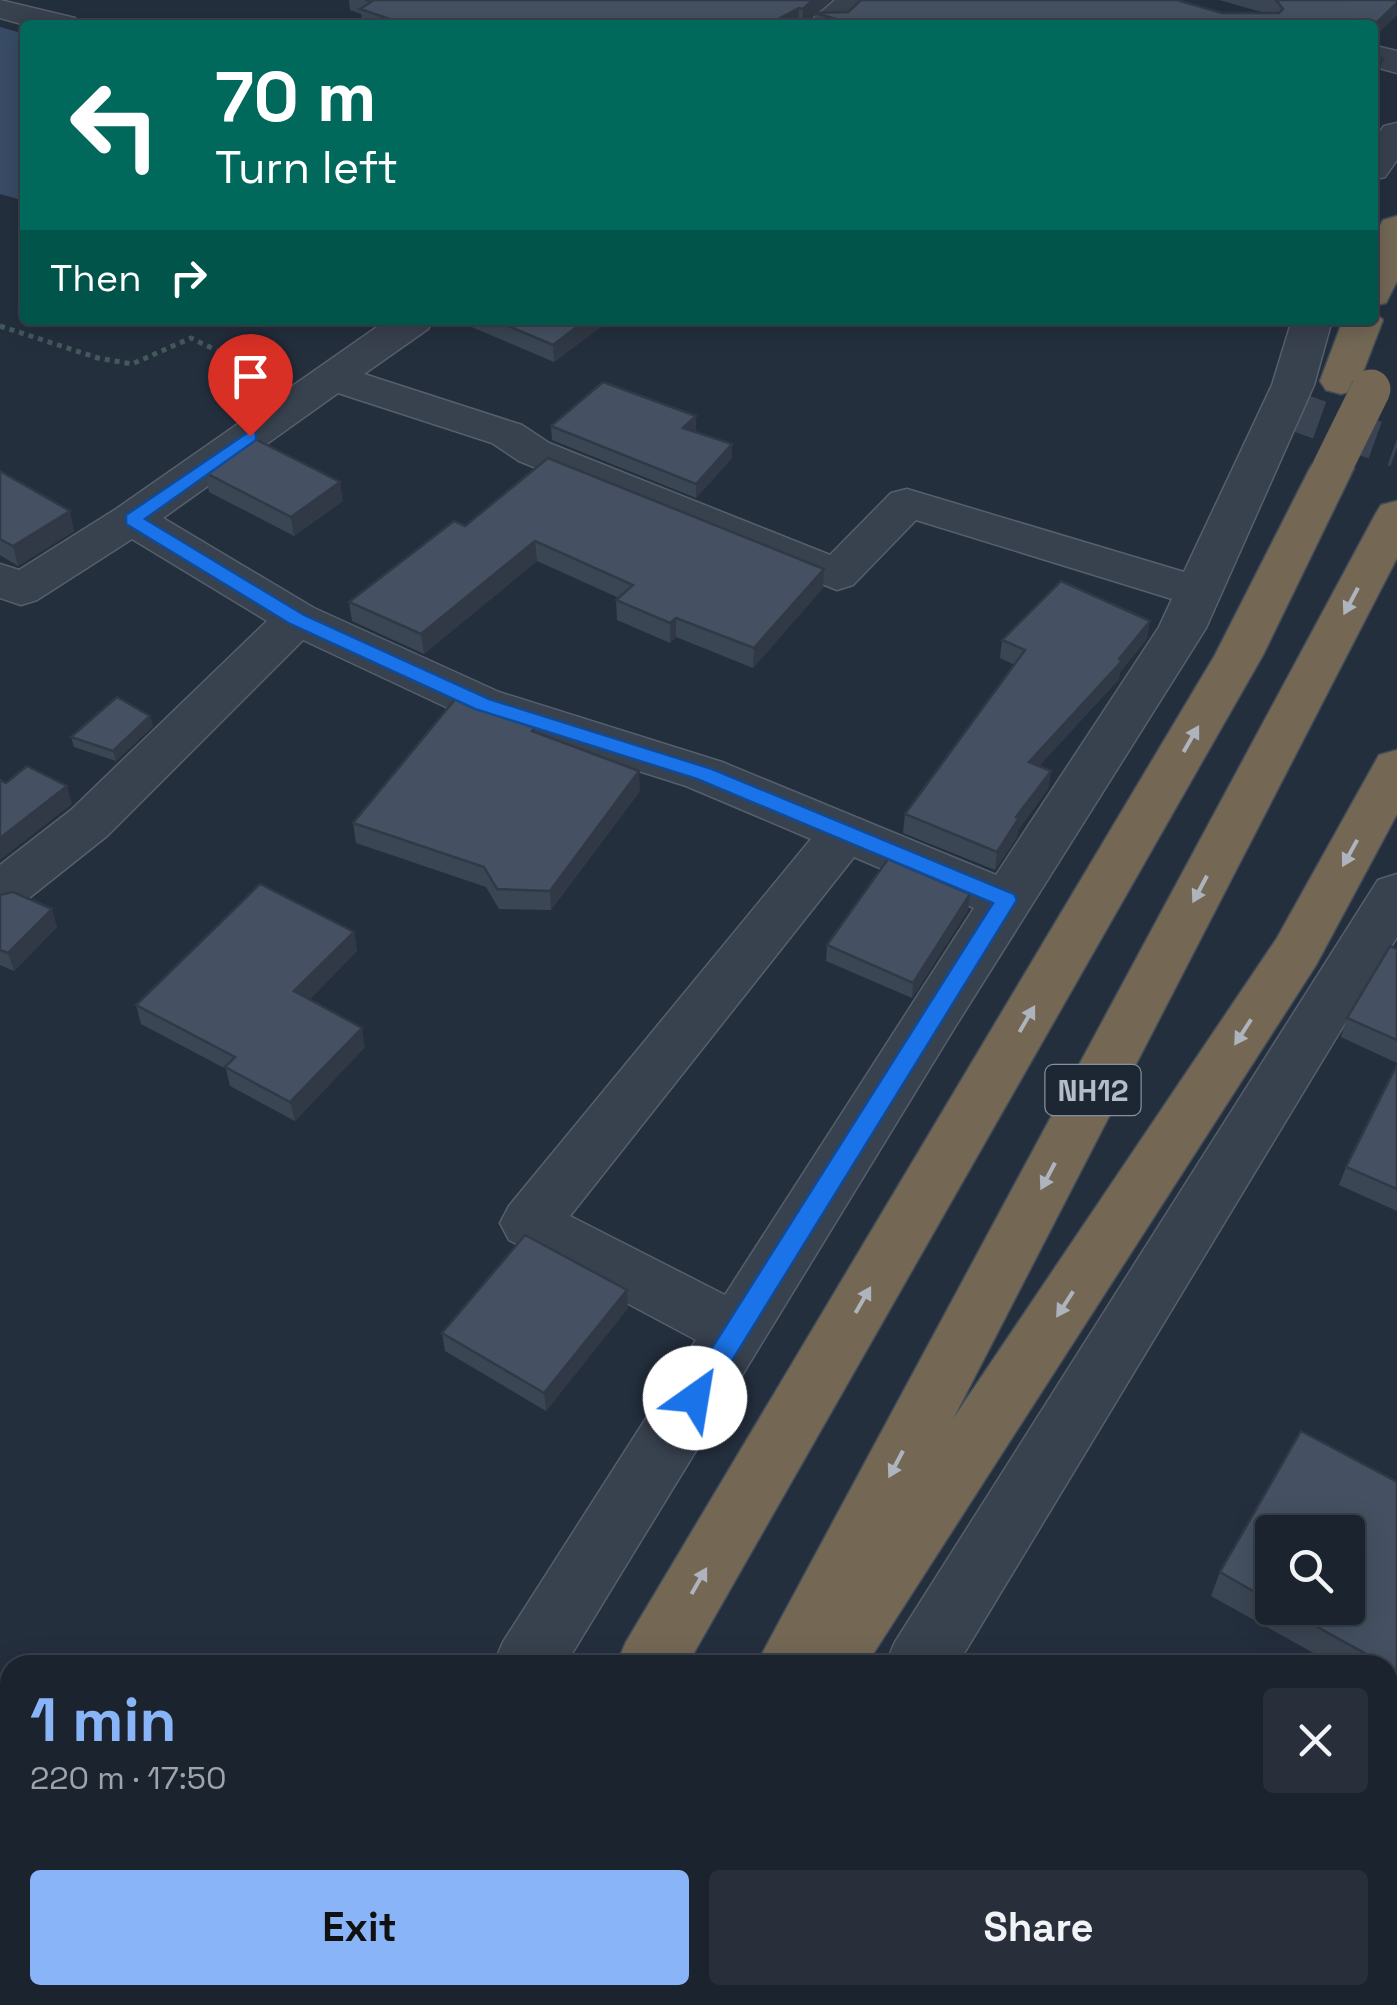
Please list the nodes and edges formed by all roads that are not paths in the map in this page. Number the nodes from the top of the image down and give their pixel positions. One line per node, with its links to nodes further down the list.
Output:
1 (856, 0): 4 (street)
2 (0, 7): 3 (street)
3 (46, 20)
4 (830, 20)
5 (1397, 134): 6 (street)
6 (1378, 161)
7 (1397, 228): 8 (highway)
8 (1378, 278)
9 (407, 325): 14 (street)
10 (1310, 325): 18 (street)
11 (1362, 325): 13 (highway)
12 (1397, 335): 13 (highway, NH12)
13 (1356, 384): 27 (highway, NH12, one-way to 13, bridge)
14 (321, 386): 16 (street); 18 (street)
15 (1397, 515): 28 (highway, NH12, one-way to 28)
16 (132, 520): 17 (street); 19 (street)
17 (7, 591)
18 (1199, 592): 24 (street)
19 (297, 620): 21 (street); 22 (street)
20 (1397, 768): 29 (highway, one-way to 29)
21 (845, 832): 24 (street); 25 (street)
22 (0, 893)
23 (1397, 893): 30 (street)
24 (1006, 900): 25 (street)
25 (737, 1331): 26 (street)
26 (532, 1655)
27 (656, 1655)
28 (795, 1655)
29 (834, 1655)
30 (926, 1655)

